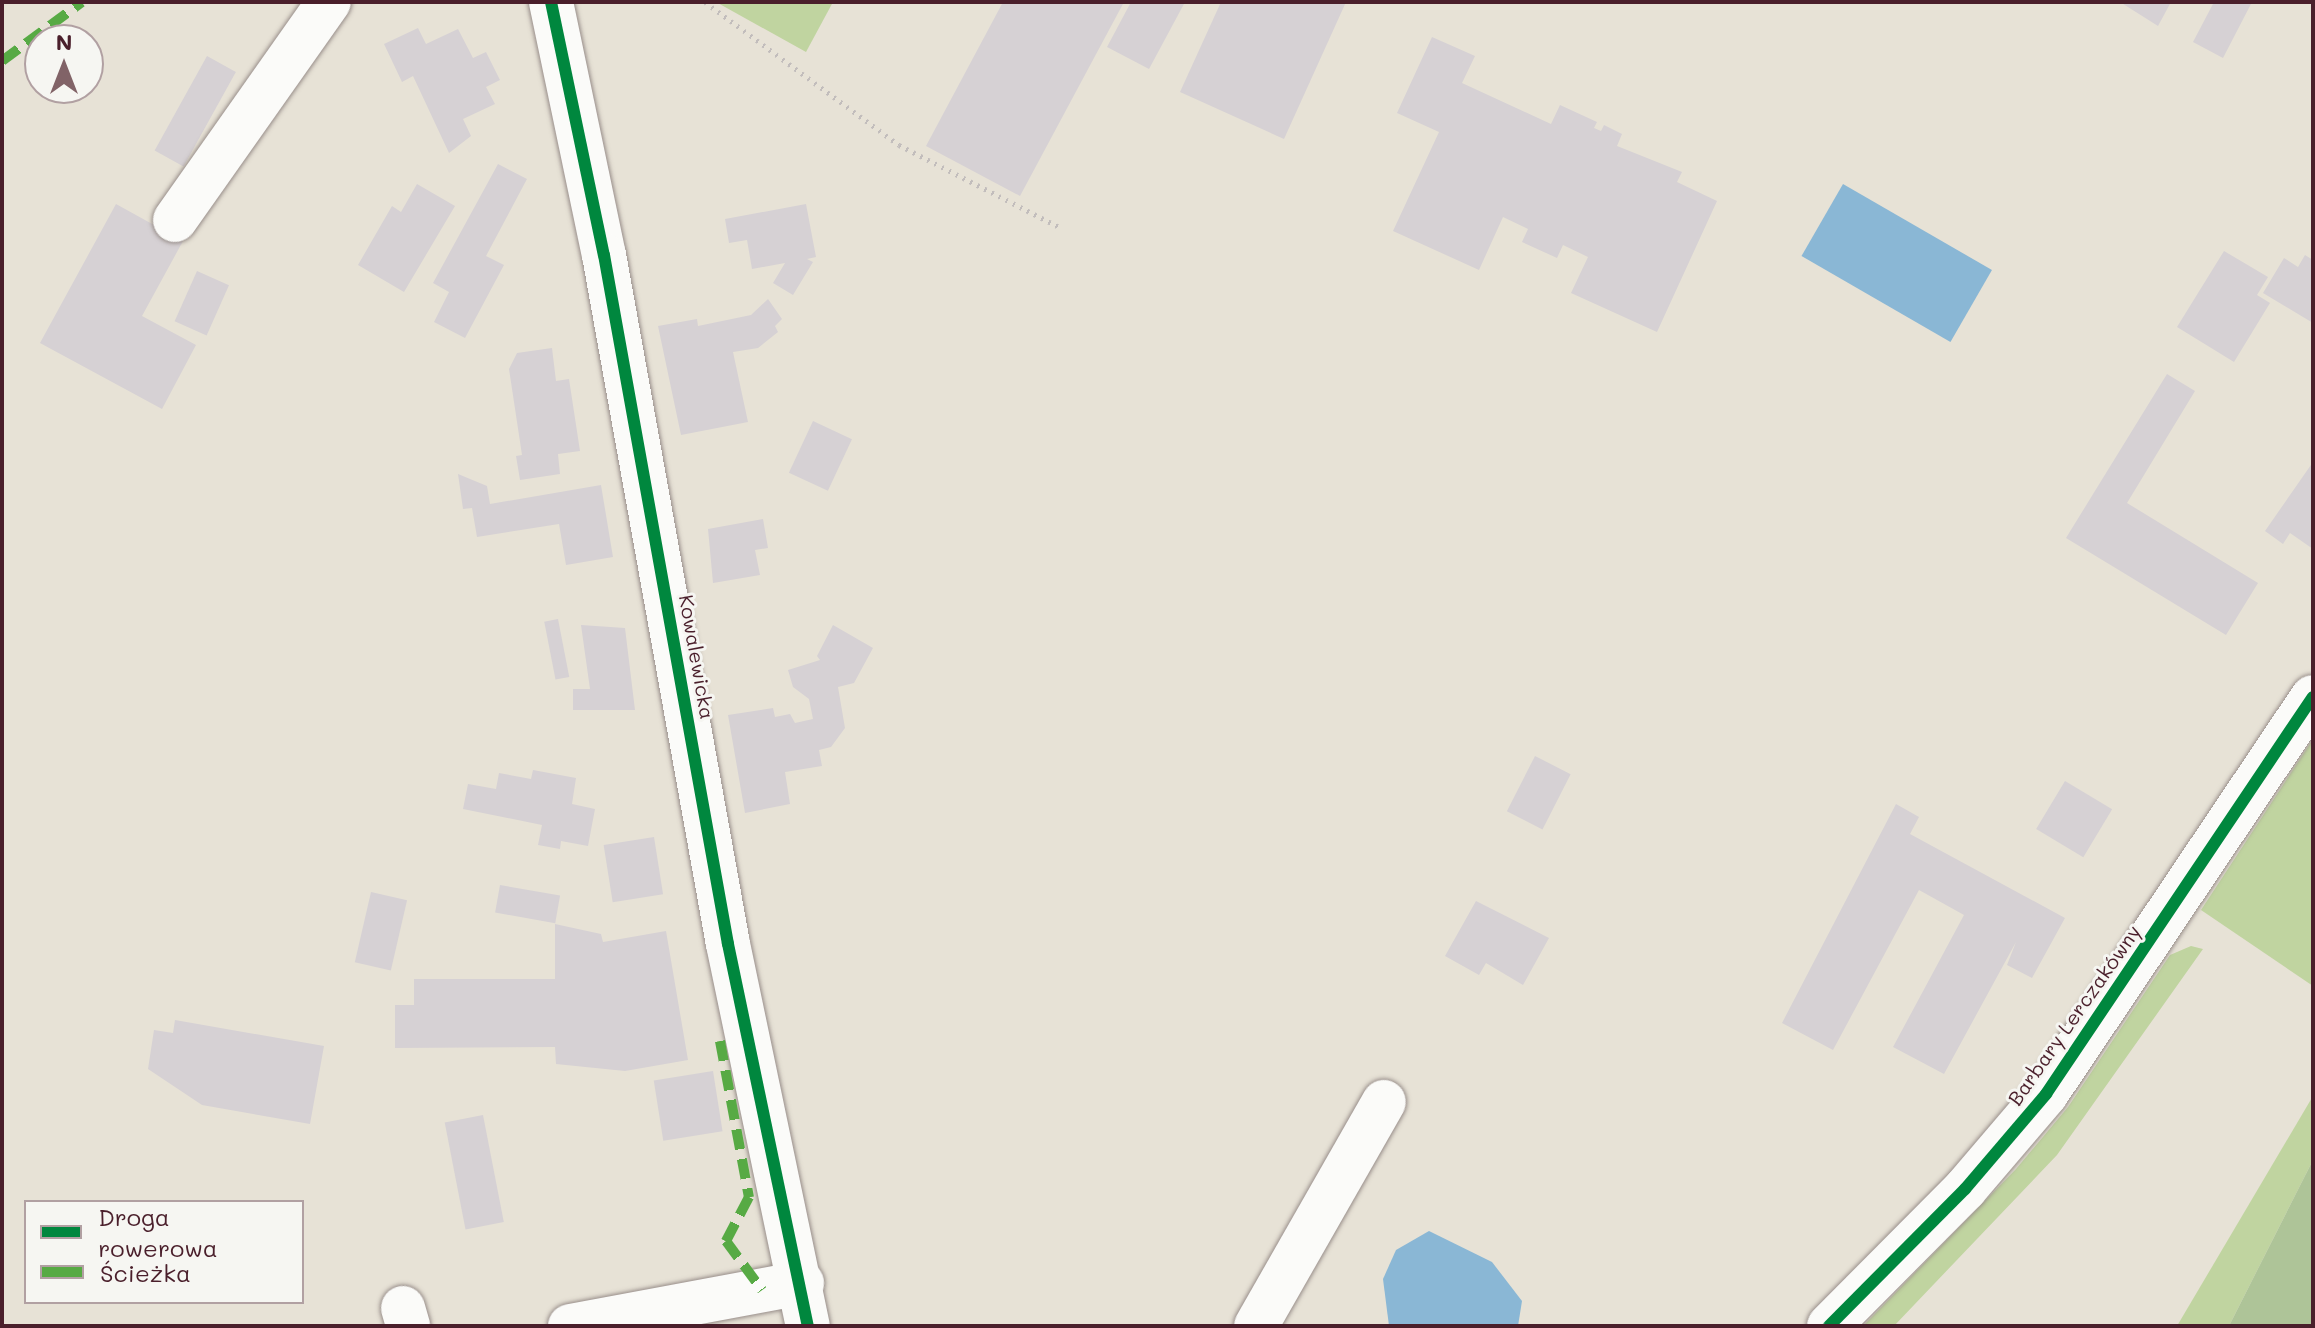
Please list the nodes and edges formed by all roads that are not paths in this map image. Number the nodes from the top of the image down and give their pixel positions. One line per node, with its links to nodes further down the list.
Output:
1 (329, 2): 3 (street)
2 (551, 2): 6 (street, Kowalewicka)
3 (175, 220)
4 (2313, 697): 9 (street, Barbary Lerczakówny)
5 (1384, 1102): 8 (street)
6 (809, 1313): 7 (street)
7 (570, 1326)
8 (1256, 1326)
9 (1829, 1326)

